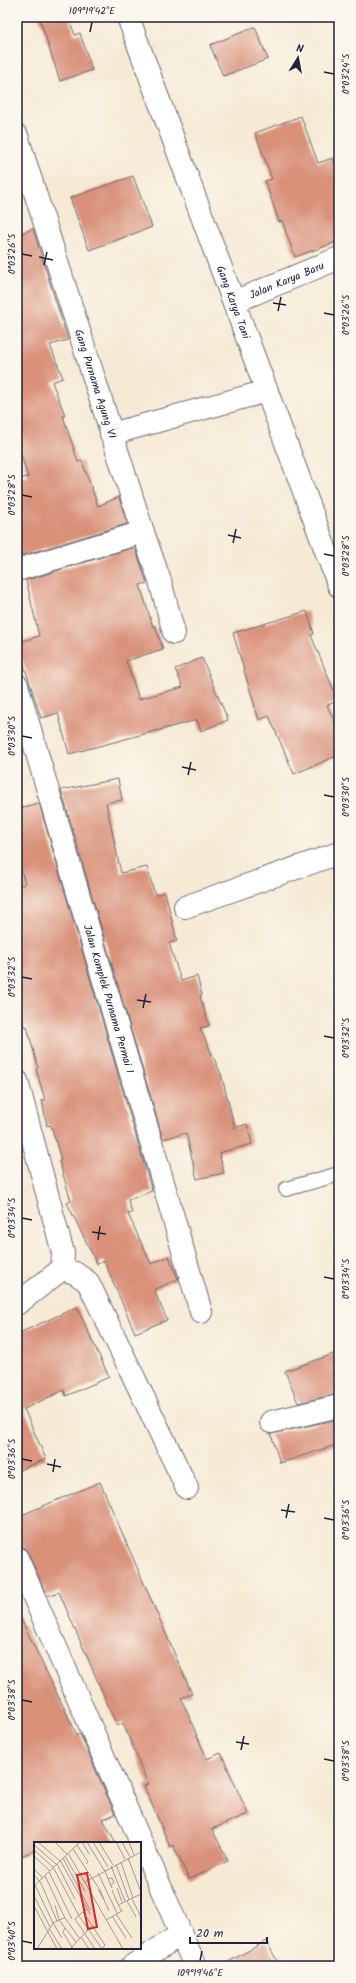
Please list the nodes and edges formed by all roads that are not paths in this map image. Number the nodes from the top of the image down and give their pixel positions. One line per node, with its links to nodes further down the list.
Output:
1 (128, 17): 4 (street, Gang Karya Tani)
2 (17, 136): 6 (street, Gang Purnama Agung VI)
3 (339, 258): 4 (street, Jalan Karya Baru)
4 (234, 302): 5 (street, Gang Karya Tani)
5 (267, 391): 6 (street); 9 (street, Gang Karya Tani)
6 (112, 434): 7 (street, Gang Purnama Agung VI)
7 (143, 532): 8 (street); 10 (street, Gang Purnama Agung VI)
8 (17, 570)
9 (339, 586)
10 (174, 633)
11 (17, 685): 19 (street, Jalan Komplek Purnama Permai I)
12 (339, 853): 13 (street)
13 (185, 907)
14 (17, 1081): 17 (street)
15 (339, 1174): 16 (lane)
16 (286, 1189)
17 (62, 1269): 18 (street); 22 (street)
18 (17, 1304)
19 (201, 1312)
20 (339, 1406): 21 (street)
21 (271, 1422)
22 (187, 1488)
23 (17, 1558): 25 (street)
24 (141, 1842): 26 (street)
25 (141, 1842)
26 (181, 1934): 27 (street); 28 (street)
27 (132, 1966)
28 (195, 1966)

